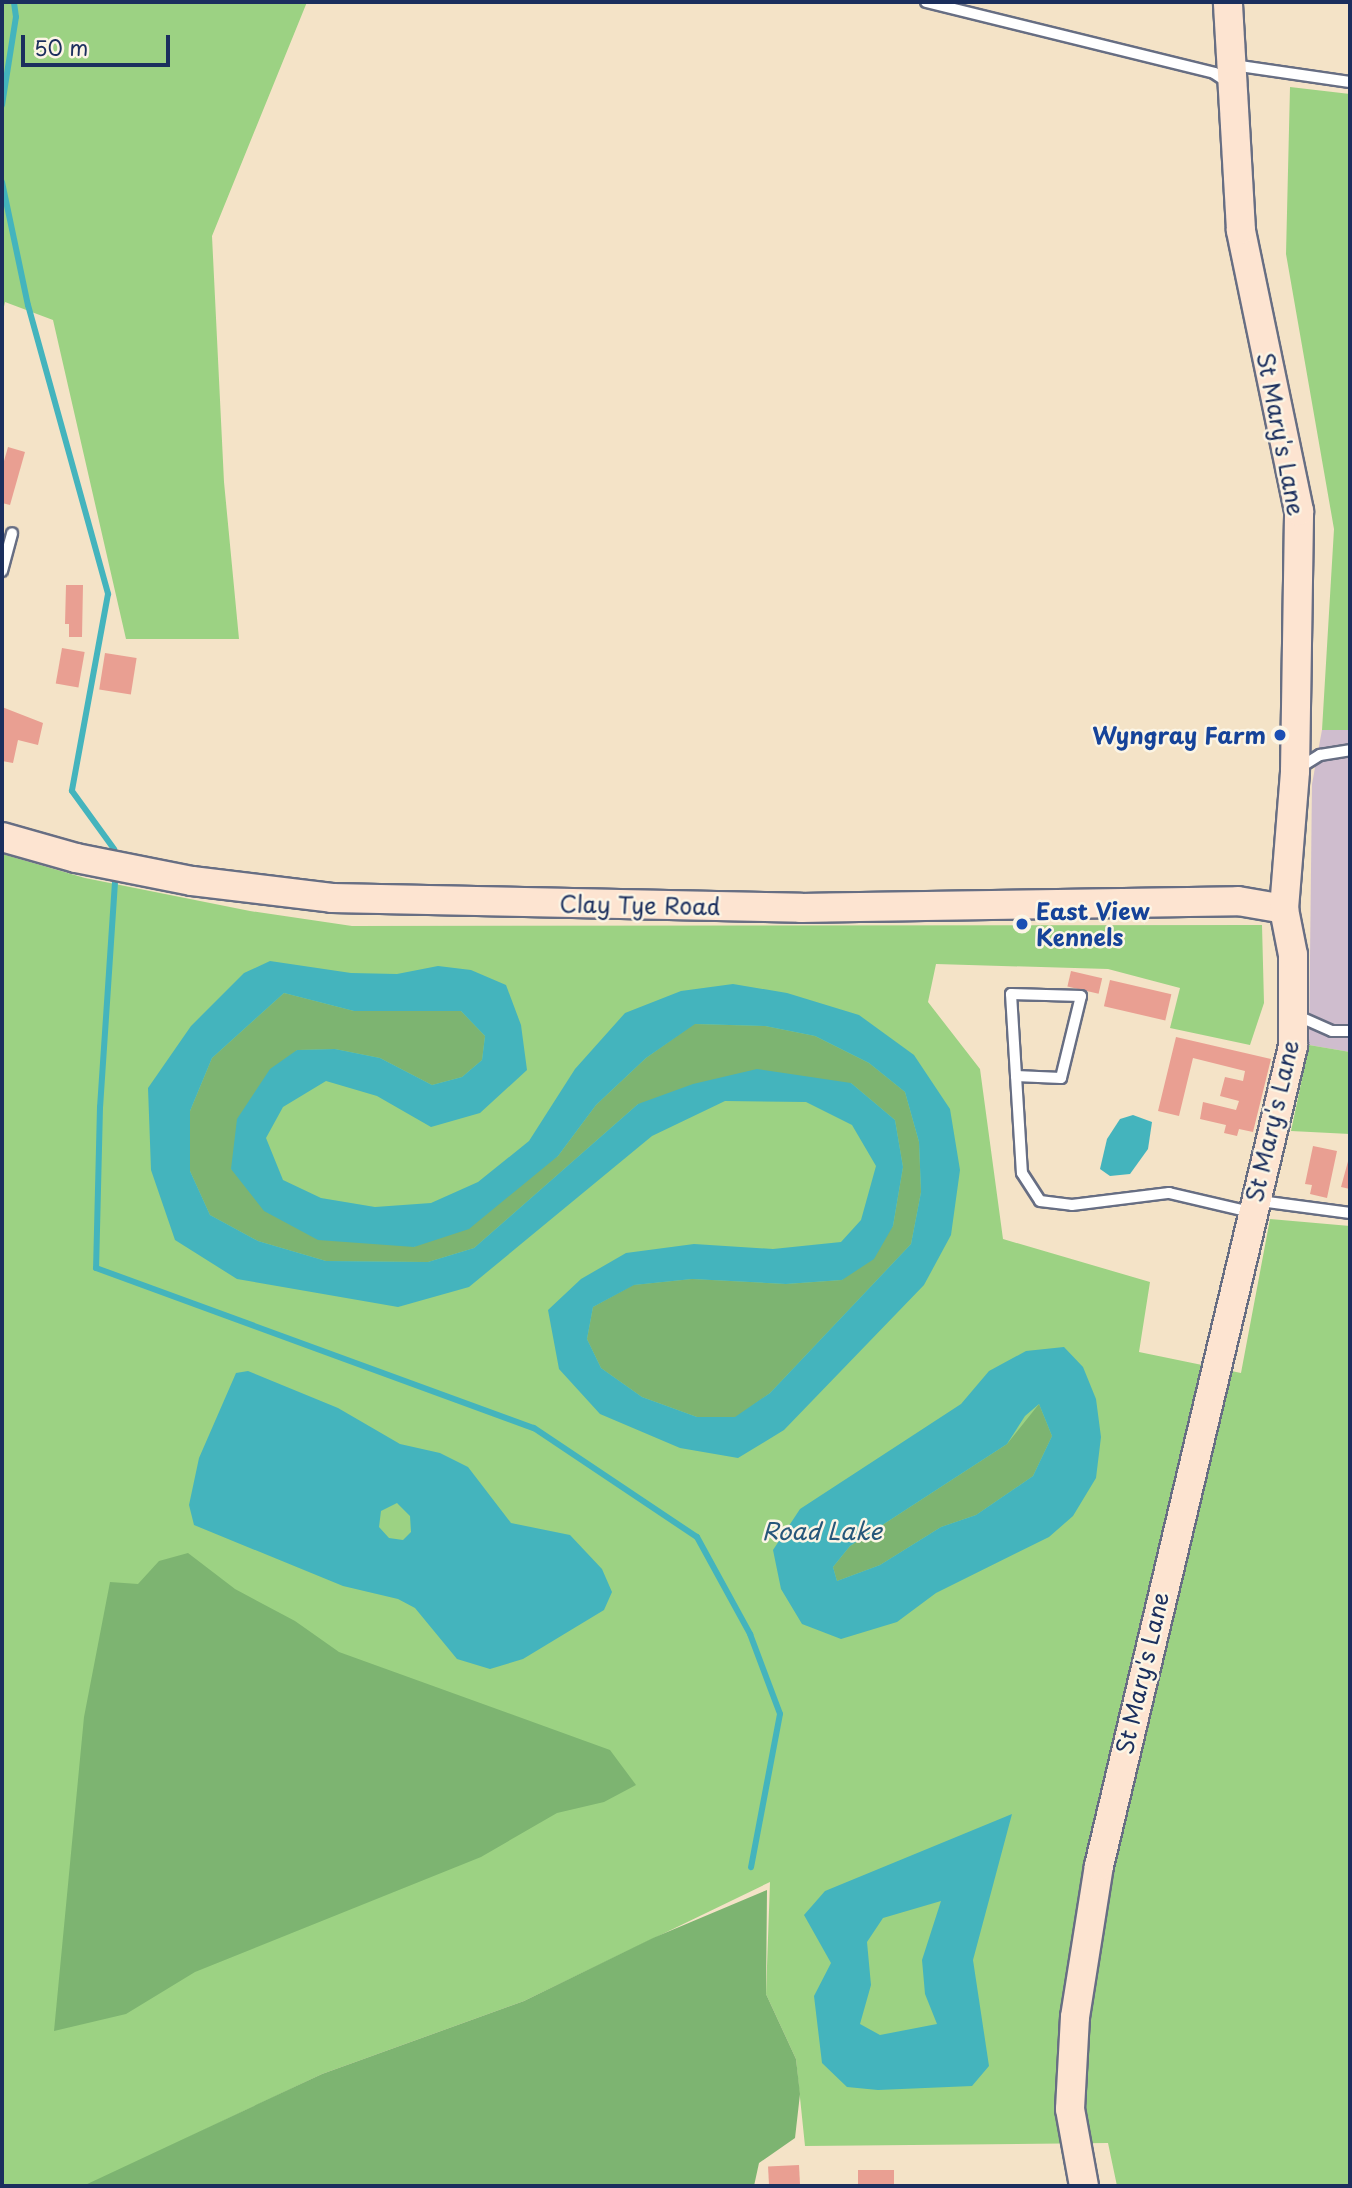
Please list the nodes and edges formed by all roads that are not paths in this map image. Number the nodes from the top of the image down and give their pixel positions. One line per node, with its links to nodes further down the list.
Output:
1 (926, 2): 3 (lane)
2 (1228, 2): 3 (main road, St Mary's Lane)
3 (1229, 74): 4 (lane); 8 (main road, St Mary's Lane)
4 (1350, 82)
5 (12, 533): 6 (lane)
6 (2, 571)
7 (1350, 750): 8 (lane)
8 (1295, 771): 10 (main road, St Mary's Lane)
9 (2, 837): 10 (main road, Clay Tye Road)
10 (1284, 909): 11 (main road, St Mary's Lane)
11 (1294, 1014): 12 (lane); 14 (main road, St Mary's Lane)
12 (1350, 1031)
13 (1016, 1076): 13 (lane); 14 (lane)
14 (1252, 1206): 15 (lane); 16 (main road, St Mary's Lane)
15 (1350, 1213)
16 (1084, 2186)

